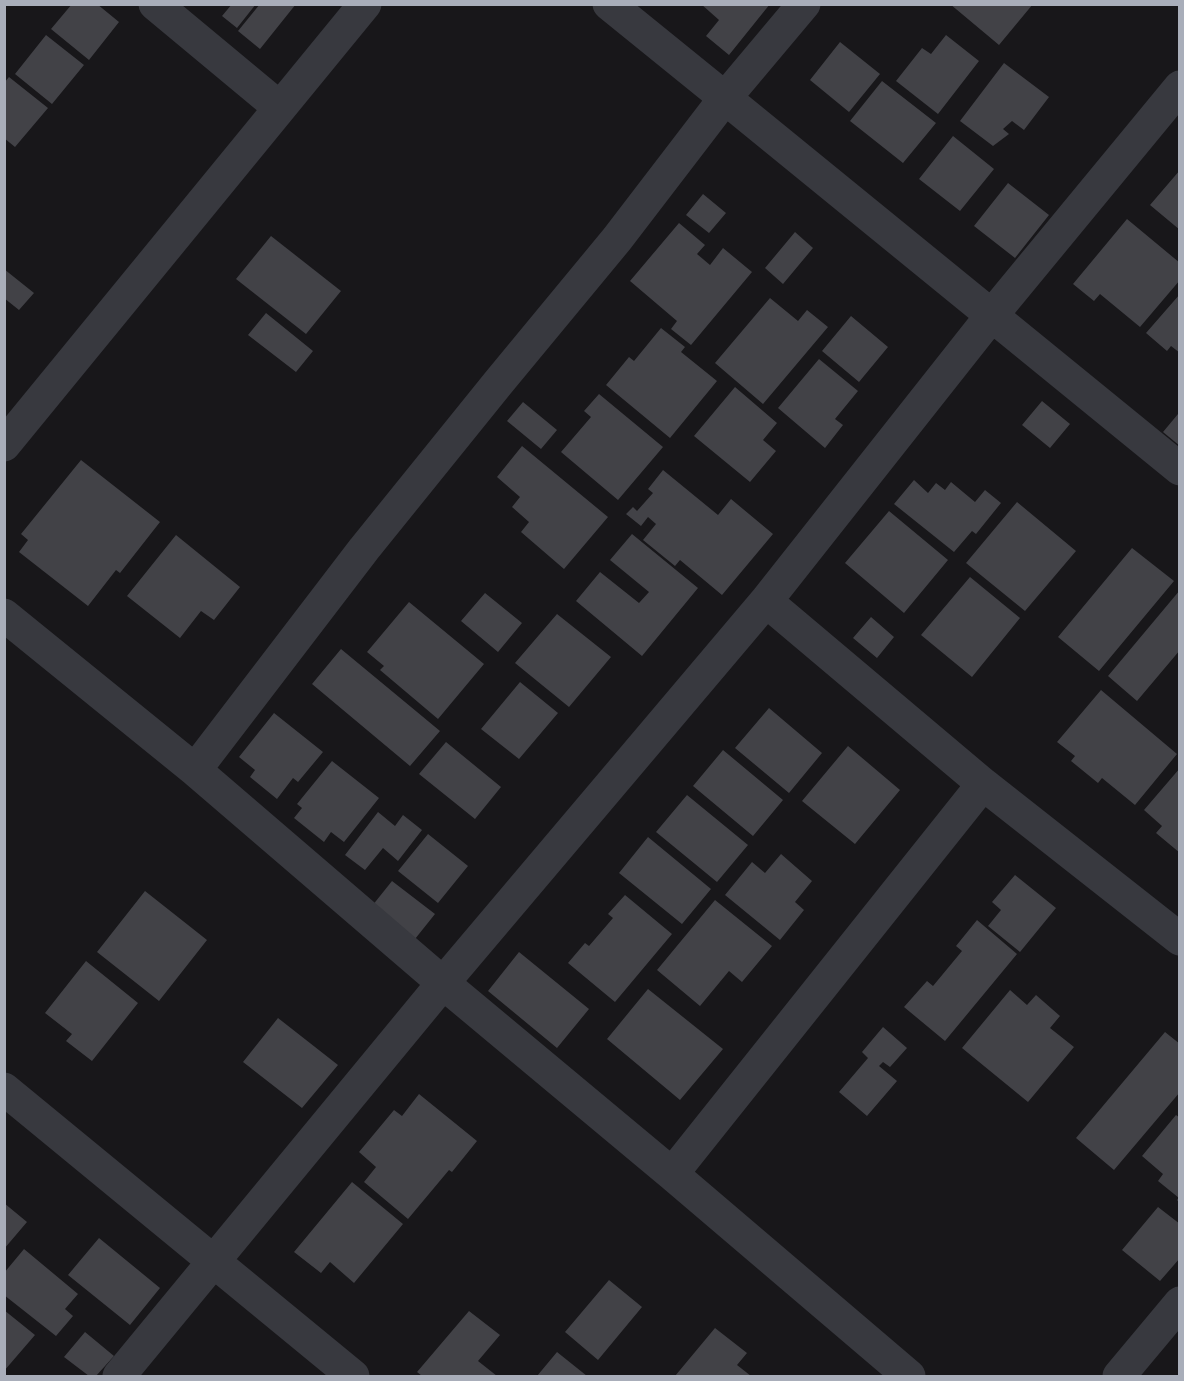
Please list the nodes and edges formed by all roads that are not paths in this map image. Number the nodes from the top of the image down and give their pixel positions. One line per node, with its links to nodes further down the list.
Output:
1 (155, 4): 7 (street)
2 (365, 4): 7 (street)
3 (609, 4): 6 (street)
4 (804, 4): 6 (street)
5 (1179, 87): 8 (street)
6 (725, 98): 8 (street); 13 (street)
7 (280, 108): 9 (street)
8 (992, 315): 10 (street); 11 (street)
9 (4, 445)
10 (1179, 469)
11 (765, 601): 14 (street); 16 (street)
12 (4, 615): 13 (street)
13 (195, 770): 16 (street)
14 (983, 784): 15 (street); 18 (street)
15 (1179, 939)
16 (443, 983): 18 (street); 19 (street)
17 (4, 1089): 19 (street)
18 (672, 1174): 23 (street)
19 (214, 1263): 21 (street); 22 (street)
20 (1179, 1303): 24 (street)
21 (119, 1377)
22 (353, 1377)
23 (909, 1377)
24 (1119, 1377)

